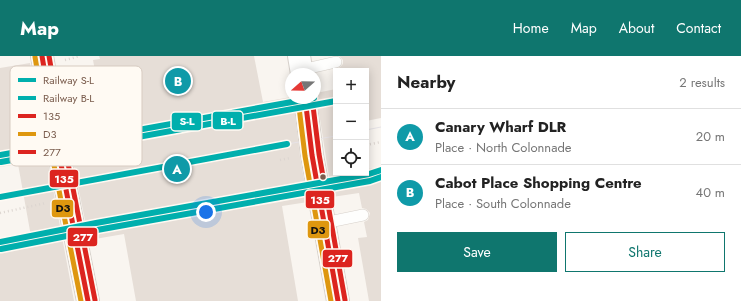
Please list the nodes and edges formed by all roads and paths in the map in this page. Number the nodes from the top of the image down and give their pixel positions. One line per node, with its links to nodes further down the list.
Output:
1 (42, 56): 3 (street)
2 (336, 62): 4 (lane)
3 (43, 66)
4 (300, 67)
5 (306, 104): 16 (street)
6 (381, 142): 7 (path)
7 (369, 144)
8 (10, 152): 9 (path)
9 (7, 153)
10 (294, 158): 11 (path)
11 (280, 160)
12 (61, 166): 13 (street)
13 (68, 198): 14 (path); 17 (street)
14 (0, 213)
15 (363, 216): 16 (lane)
16 (324, 222): 18 (street)
17 (81, 289)
18 (338, 301)

